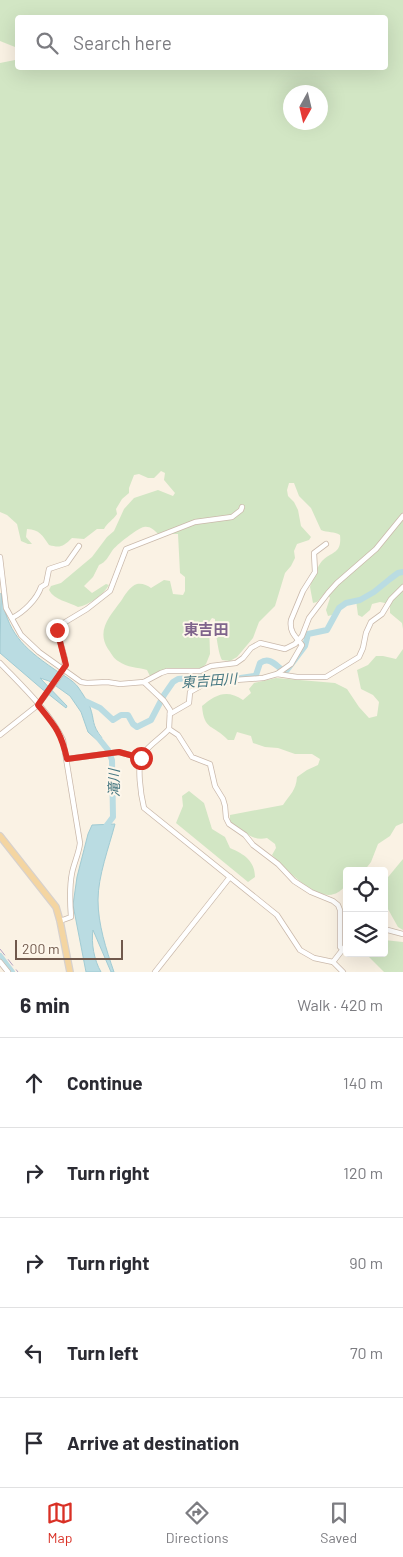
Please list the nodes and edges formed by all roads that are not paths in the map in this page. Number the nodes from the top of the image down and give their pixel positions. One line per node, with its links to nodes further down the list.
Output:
1 (242, 507): 10 (street)
2 (403, 516): 8 (street)
3 (326, 544): 8 (street)
4 (79, 546): 7 (street)
5 (0, 557): 7 (street)
6 (403, 587): 11 (street)
7 (12, 618): 10 (street)
8 (298, 641): 11 (street); 12 (street)
9 (0, 663): 13 (street)
10 (64, 670): 12 (street); 13 (street)
11 (277, 674): 14 (street)
12 (144, 682): 14 (street)
13 (38, 705): 16 (street); 18 (street)
14 (170, 714): 15 (street)
15 (169, 729): 17 (street); 24 (street)
16 (0, 735)
17 (141, 758): 18 (street); 20 (street)
18 (67, 759): 21 (street)
19 (0, 836): 21 (main road)
20 (230, 877): 26 (street); 29 (street)
21 (60, 921): 28 (main road)
22 (388, 930): 23 (street)
23 (403, 934)
24 (342, 949): 26 (street)
25 (0, 962): 27 (street)
26 (333, 962): 30 (street)
27 (8, 972)
28 (70, 972)
29 (155, 972)
30 (343, 972)

